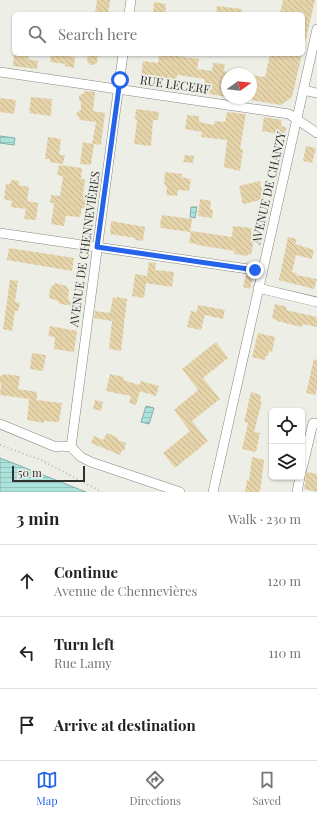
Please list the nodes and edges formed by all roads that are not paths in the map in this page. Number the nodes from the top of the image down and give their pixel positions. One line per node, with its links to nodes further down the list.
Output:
1 (131, 0): 2 (street)
2 (129, 12)
3 (317, 29): 7 (street, AVENUE DE CHANZY)
4 (123, 56): 6 (street, AVENUE DE CHENNEVIÈRES)
5 (0, 72): 6 (street, RUE LECERF)
6 (118, 89): 9 (street, RUE LECERF); 12 (street, AVENUE DE CHENNEVIÈRES)
7 (303, 90): 8 (street); 9 (street, AVENUE DE CHANZY)
8 (317, 93)
9 (298, 118): 10 (street); 13 (street, AVENUE DE CHANZY)
10 (317, 134)
11 (0, 233): 12 (street)
12 (97, 247): 13 (street); 18 (street, AVENUE DE CHENNEVIÈRES)
13 (262, 270): 14 (street, AVENUE DE CHANZY)
14 (258, 288): 15 (street); 22 (street, AVENUE DE CHANZY)
15 (317, 302)
16 (0, 424): 18 (street)
17 (317, 424): 19 (street)
18 (71, 447): 21 (street)
19 (305, 456)
20 (299, 480): 23 (street)
21 (180, 492)
22 (213, 492)
23 (297, 492)

